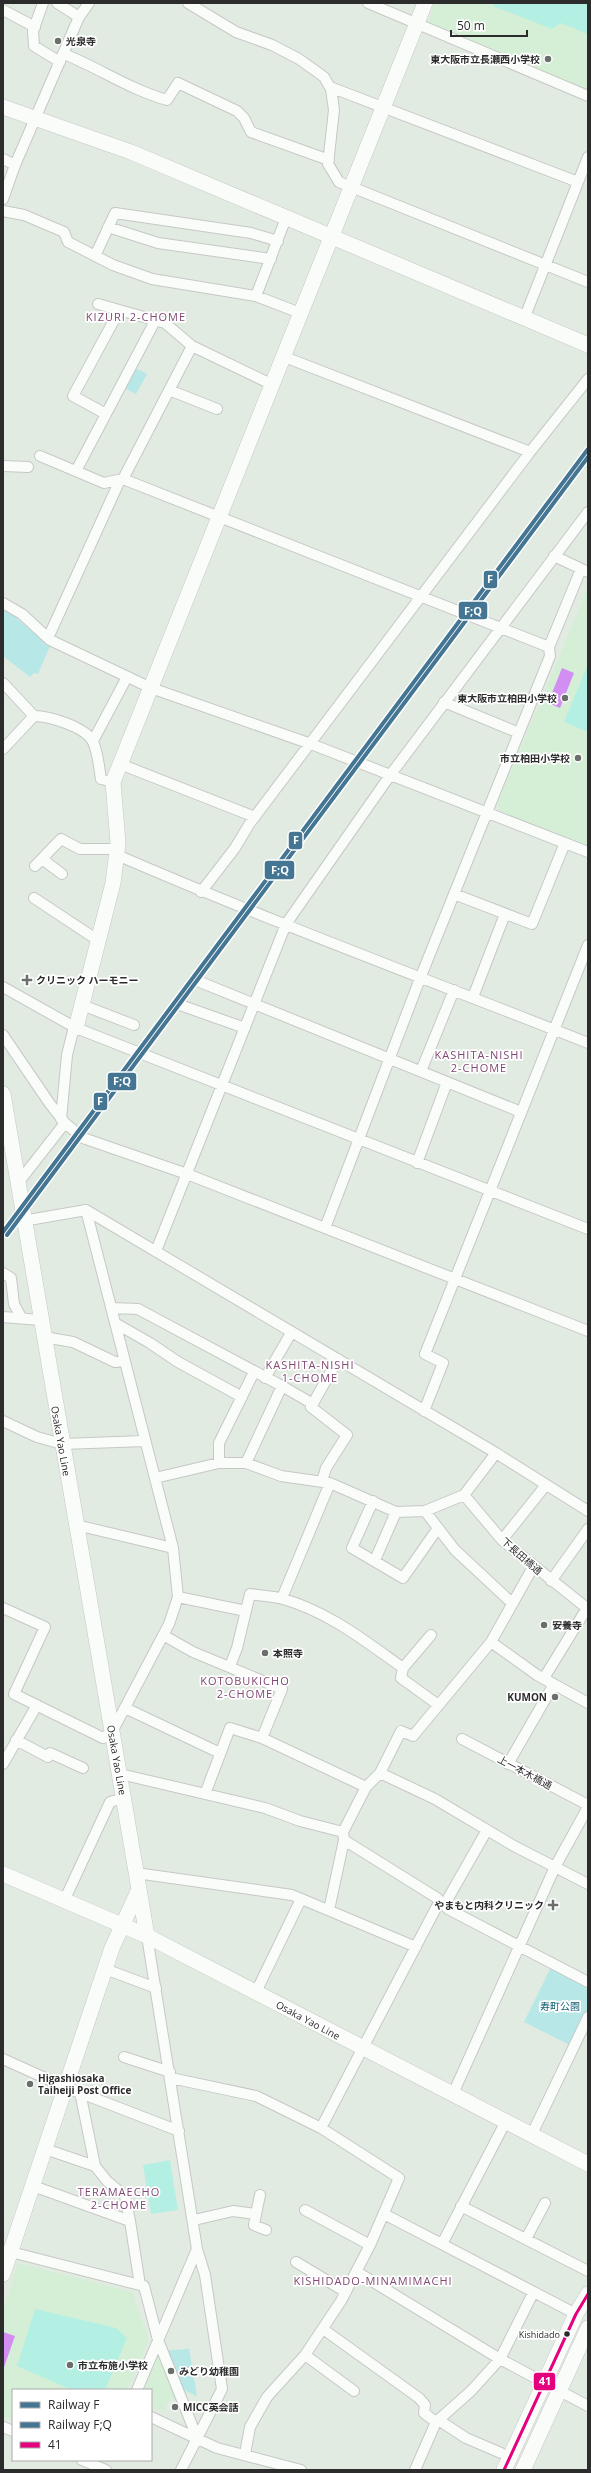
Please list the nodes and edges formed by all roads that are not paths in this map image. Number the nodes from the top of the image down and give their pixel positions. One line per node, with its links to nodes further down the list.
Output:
1 (43, 3): 10 (street)
2 (56, 3): 8 (street)
3 (89, 3): 8 (street)
4 (188, 3): 12 (street)
5 (368, 3): 9 (street)
6 (425, 3): 9 (street)
7 (3, 10): 10 (street)
8 (79, 17): 11 (street)
9 (417, 24): 13 (street); 15 (street)
10 (35, 27): 11 (street)
11 (62, 58): 16 (street); 19 (street)
12 (330, 87): 15 (street); 19 (street)
13 (588, 96)
14 (3, 107): 16 (street)
15 (384, 107): 21 (street); 22 (street)
16 (34, 118): 20 (street); 25 (street)
17 (588, 157): 21 (street)
18 (3, 159): 20 (street)
19 (329, 160): 22 (street)
20 (15, 165): 23 (street)
21 (578, 182): 31 (street)
22 (351, 188): 27 (street); 31 (street)
23 (3, 199)
24 (3, 211): 29 (street)
25 (286, 218): 27 (street); 28 (street)
26 (108, 227): 28 (street); 29 (street); 30 (street)
27 (330, 237): 36 (street); 37 (street)
28 (278, 241): 30 (street)
29 (95, 256): 33 (street)
30 (270, 259): 33 (street)
31 (545, 265): 32 (street); 37 (street)
32 (588, 282)
33 (256, 296): 36 (street)
34 (98, 304): 35 (street)
35 (119, 311): 38 (street); 46 (street)
36 (300, 313): 41 (street)
37 (524, 319): 39 (street)
38 (155, 321): 40 (street); 46 (street)
39 (588, 345)
40 (192, 346): 43 (street); 44 (street)
41 (282, 356): 43 (street); 47 (street)
42 (588, 379): 47 (street)
43 (271, 384): 54 (street)
44 (169, 390): 45 (street); 52 (street)
45 (217, 409)
46 (106, 414): 51 (street)
47 (530, 452): 57 (street)
48 (40, 456): 51 (street)
49 (3, 466): 50 (street)
50 (28, 467)
51 (76, 471): 52 (street)
52 (122, 480): 54 (street); 60 (street)
53 (588, 512): 55 (street)
54 (218, 518): 57 (street); 64 (street)
55 (554, 556): 56 (street); 59 (street)
56 (585, 570): 61 (street)
57 (420, 597): 59 (street); 69 (street)
58 (3, 603): 60 (street)
59 (499, 629): 61 (street); 65 (street)
60 (48, 638): 62 (street)
61 (549, 647): 67 (street)
62 (127, 677): 64 (street); 68 (street)
63 (3, 683): 66 (street)
64 (151, 688): 69 (street); 71 (street)
65 (444, 702): 67 (street); 72 (street)
66 (34, 716): 68 (street); 70 (street)
67 (519, 733): 74 (street)
68 (93, 741): 73 (street)
69 (311, 744): 72 (street); 75 (street)
70 (3, 749)
71 (120, 764): 73 (street); 75 (street)
72 (391, 774): 74 (street); 86 (street)
73 (113, 782): 77 (street)
74 (486, 813): 76 (street); 83 (street)
75 (255, 817): 82 (street)
76 (565, 843): 78 (street); 85 (street)
77 (117, 852): 79 (street); 82 (street); 87 (street)
78 (588, 852)
79 (42, 858): 80 (street); 81 (street)
80 (35, 866)
81 (62, 874)
82 (201, 892): 86 (street)
83 (454, 894): 85 (street); 89 (street)
84 (34, 898): 87 (street)
85 (505, 914): 93 (street)
86 (286, 924): 89 (street); 94 (street)
87 (99, 941): 95 (street)
88 (588, 945): 100 (street)
89 (421, 976): 92 (street); 103 (street)
90 (200, 982): 94 (street)
91 (3, 987): 98 (street)
92 (454, 990): 93 (street); 104 (street)
93 (473, 997): 100 (street)
94 (255, 1003): 99 (street); 103 (street)
95 (82, 1005): 97 (street); 98 (street)
96 (180, 1005): 99 (street)
97 (134, 1025)
98 (75, 1028): 106 (street); 109 (street)
99 (245, 1028): 106 (street)
100 (554, 1030): 102 (street); 108 (street)
101 (3, 1035): 109 (street)
102 (588, 1043)
103 (390, 1058): 104 (street); 111 (street)
104 (421, 1071): 105 (street)
105 (447, 1082): 108 (street); 112 (street)
106 (223, 1086): 111 (street); 113 (street)
107 (3, 1094): 110 (street, Osaka Yao Line)
108 (521, 1112): 115 (street)
109 (63, 1121): 113 (street); 114 (street)
110 (6, 1125): 114 (street, Osaka Yao Line)
111 (358, 1140): 112 (street); 118 (street)
112 (417, 1162): 115 (street)
113 (187, 1174): 118 (street); 120 (street)
114 (18, 1183): 117 (street, Osaka Yao Line)
115 (490, 1191): 119 (street); 122 (street)
116 (86, 1210): 117 (street); 120 (street); 123 (street)
117 (23, 1221): 126 (street, Osaka Yao Line)
118 (325, 1228): 122 (street)
119 (588, 1229)
120 (156, 1251): 129 (street)
121 (3, 1273): 125 (street)
122 (455, 1280): 128 (street); 138 (street)
123 (111, 1308): 127 (street); 133 (street)
124 (3, 1317): 125 (street)
125 (21, 1317): 126 (street)
126 (40, 1320): 130 (street, Osaka Yao Line)
127 (115, 1324): 132 (street); 136 (street)
128 (588, 1332)
129 (291, 1333): 131 (street); 134 (street)
130 (44, 1337): 132 (street); 141 (street, Osaka Yao Line)
131 (338, 1359): 137 (street); 138 (street)
132 (125, 1361): 140 (street)
133 (254, 1372): 134 (street); 136 (street)
134 (265, 1378): 135 (street)
135 (282, 1386): 137 (street); 144 (street)
136 (242, 1397): 143 (street)
137 (313, 1404): 146 (street)
138 (424, 1410): 142 (street)
139 (4, 1423): 141 (street)
140 (145, 1441): 141 (street); 145 (street)
141 (62, 1444): 153 (street, Osaka Yao Line)
142 (496, 1453): 147 (street); 148 (street)
143 (219, 1463): 144 (street); 145 (street)
144 (246, 1463): 146 (street)
145 (155, 1478): 157 (street)
146 (326, 1482): 149 (street); 162 (street)
147 (546, 1485): 151 (street); 156 (street)
148 (464, 1495): 150 (street); 156 (street, 下長田橋通)
149 (373, 1501): 152 (street); 158 (street)
150 (425, 1511): 152 (street); 154 (street)
151 (588, 1511)
152 (396, 1512): 158 (street)
153 (76, 1525): 157 (street); 178 (street, Osaka Yao Line)
154 (438, 1528): 158 (street); 163 (street)
155 (588, 1529): 160 (street)
156 (502, 1540): 159 (street, 下長田橋通)
157 (173, 1548): 161 (street)
158 (375, 1560)
159 (533, 1567): 160 (street, 下長田橋通); 163 (street)
160 (552, 1581): 165 (street, 下長田橋通)
161 (178, 1597): 166 (street); 167 (street)
162 (282, 1598): 166 (street); 171 (street)
163 (512, 1603): 169 (street)
164 (3, 1608): 176 (street)
165 (588, 1609): 172 (street)
166 (246, 1611): 170 (street)
167 (163, 1635): 170 (street); 177 (street)
168 (431, 1635): 171 (street)
169 (491, 1642): 172 (street); 175 (street)
170 (230, 1666): 179 (street)
171 (403, 1668): 175 (street)
172 (544, 1678): 173 (street)
173 (554, 1684): 174 (street); 184 (street)
174 (588, 1703)
175 (437, 1704): 186 (street)
176 (37, 1705): 178 (street); 181 (street)
177 (125, 1708): 178 (street); 182 (street)
178 (112, 1732): 187 (street, Osaka Yao Line)
179 (262, 1738): 182 (street); 188 (street)
180 (462, 1739): 184 (street, 上一本木橋通)
181 (16, 1740): 183 (street); 185 (street)
182 (220, 1753): 189 (street)
183 (3, 1764)
184 (508, 1764): 191 (street, 上一本木橋通)
185 (83, 1768)
186 (380, 1773): 188 (street); 192 (street)
187 (120, 1774): 189 (street); 190 (street, Osaka Yao Line)
188 (366, 1787): 193 (street)
189 (205, 1794): 193 (street)
190 (124, 1798): 195 (street, Osaka Yao Line); 200 (street)
191 (588, 1806): 194 (street)
192 (487, 1830): 194 (street); 201 (street)
193 (344, 1836): 201 (street); 202 (street)
194 (555, 1867): 197 (street); 205 (street)
195 (136, 1873): 198 (street, Osaka Yao Line); 199 (street)
196 (3, 1874): 200 (street)
197 (588, 1884)
198 (139, 1889): 203 (street); 204 (street, Osaka Yao Line)
199 (301, 1899): 202 (street); 210 (street)
200 (64, 1901): 203 (street)
201 (442, 1903): 205 (street); 206 (street)
202 (329, 1910): 206 (street)
203 (122, 1926): 204 (street); 207 (street)
204 (147, 1936): 209 (street); 210 (street, Osaka Yao Line)
205 (520, 1946): 208 (street); 218 (street)
206 (416, 1947): 212 (street)
207 (104, 1969): 209 (street); 216 (street)
208 (588, 1982)
209 (156, 1988): 215 (street)
210 (256, 1992): 212 (street, Osaka Yao Line)
211 (588, 2017): 222 (street)
212 (363, 2049): 218 (street, Osaka Yao Line); 220 (street)
213 (124, 2056): 215 (street)
214 (3, 2059): 216 (street)
215 (170, 2075): 220 (street); 221 (street)
216 (65, 2086): 217 (street); 223 (street)
217 (80, 2092): 221 (street); 225 (street)
218 (452, 2096): 219 (street, Osaka Yao Line)
219 (505, 2123): 222 (street, Osaka Yao Line); 229 (street)
220 (321, 2128): 232 (street)
221 (179, 2132): 233 (street)
222 (531, 2136): 224 (street, Osaka Yao Line)
223 (45, 2149): 225 (street); 226 (street)
224 (588, 2164)
225 (95, 2166): 234 (street)
226 (33, 2186): 234 (street); 240 (street)
227 (260, 2195): 231 (street)
228 (545, 2203): 236 (street)
229 (461, 2206): 236 (street); 237 (street)
230 (305, 2210): 238 (street)
231 (256, 2214): 233 (street); 235 (street)
232 (384, 2214): 237 (street); 238 (street)
233 (194, 2220): 239 (street)
234 (130, 2221): 245 (street)
235 (266, 2230)
236 (526, 2239): 242 (street)
237 (442, 2244): 247 (street)
238 (370, 2245): 243 (street)
239 (197, 2249): 252 (street); 262 (street)
240 (7, 2251): 244 (street); 245 (street)
241 (296, 2262): 246 (street)
242 (588, 2271)
243 (357, 2272): 246 (street); 254 (street)
244 (3, 2274)
245 (140, 2285): 252 (street)
246 (346, 2292): 251 (street)
247 (533, 2293): 249 (street); 254 (street)
248 (588, 2294): 249 (street)
249 (576, 2314): 255 (street)
250 (588, 2328): 258 (street)
251 (323, 2329): 253 (street); 261 (street)
252 (158, 2340): 256 (street); 262 (street)
253 (305, 2355): 257 (street); 264 (street)
254 (500, 2359): 255 (street); 261 (street)
255 (545, 2384): 258 (street); 270 (street)
256 (137, 2389)
257 (354, 2391)
258 (559, 2391): 259 (street); 271 (street)
259 (588, 2406)
260 (152, 2417): 262 (street)
261 (438, 2421): 263 (street); 269 (street)
262 (198, 2440): 264 (street); 268 (street)
263 (502, 2453)
264 (245, 2454): 267 (street)
265 (85, 2461): 266 (street)
266 (104, 2467)
267 (298, 2469)
268 (182, 2470)
269 (415, 2470)
270 (504, 2470)
271 (523, 2470)

